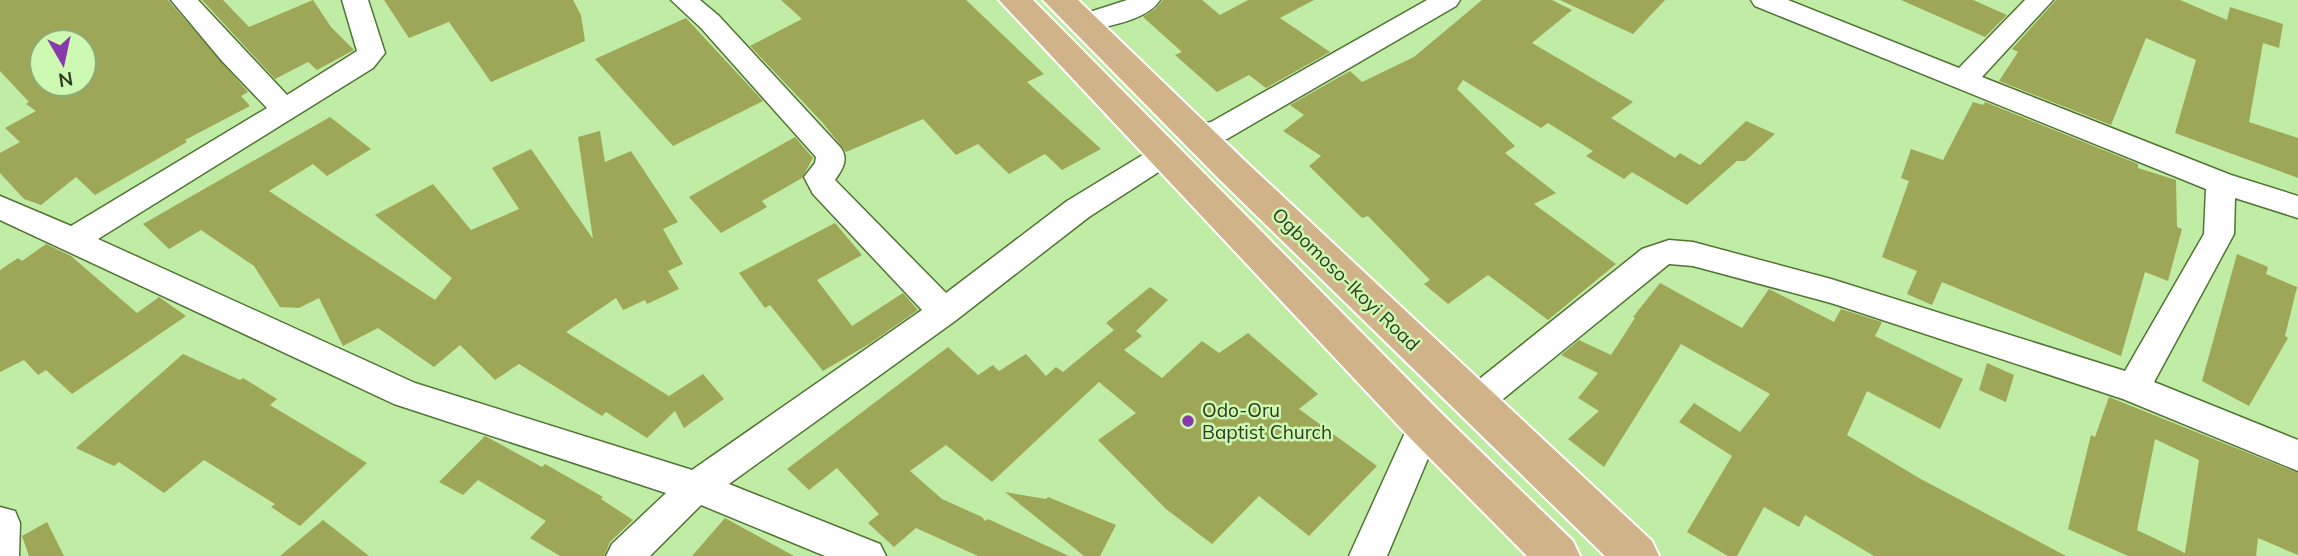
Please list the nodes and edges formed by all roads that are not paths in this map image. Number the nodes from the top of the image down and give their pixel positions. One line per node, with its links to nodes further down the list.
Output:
1 (184, 0): 11 (street)
2 (355, 0): 11 (street)
3 (684, 0): 18 (street)
4 (1015, 0): 13 (main road)
5 (1147, 0): 9 (street)
6 (1447, 0): 12 (street)
7 (1764, 0): 10 (street)
8 (2040, 0): 10 (street)
9 (1071, 12): 12 (main road, Ogbomoso-Ikoyi Road)
10 (1963, 80): 14 (street)
11 (285, 110): 17 (street)
12 (1195, 134): 20 (main road, Ogbomoso-Ikoyi Road)
13 (1164, 155): 18 (street); 21 (main road)
14 (2221, 183): 15 (street); 19 (street)
15 (2298, 207)
16 (0, 208): 17 (street)
17 (71, 241): 23 (street)
18 (944, 312): 23 (street)
19 (2133, 388): 20 (street); 22 (street)
20 (1475, 402): 28 (main road, Ogbomoso-Ikoyi Road)
21 (1424, 425): 26 (street); 27 (main road)
22 (2298, 456)
23 (696, 487): 24 (street); 25 (street)
24 (625, 556)
25 (867, 556)
26 (1368, 556)
27 (1557, 556)
28 (1636, 556)

